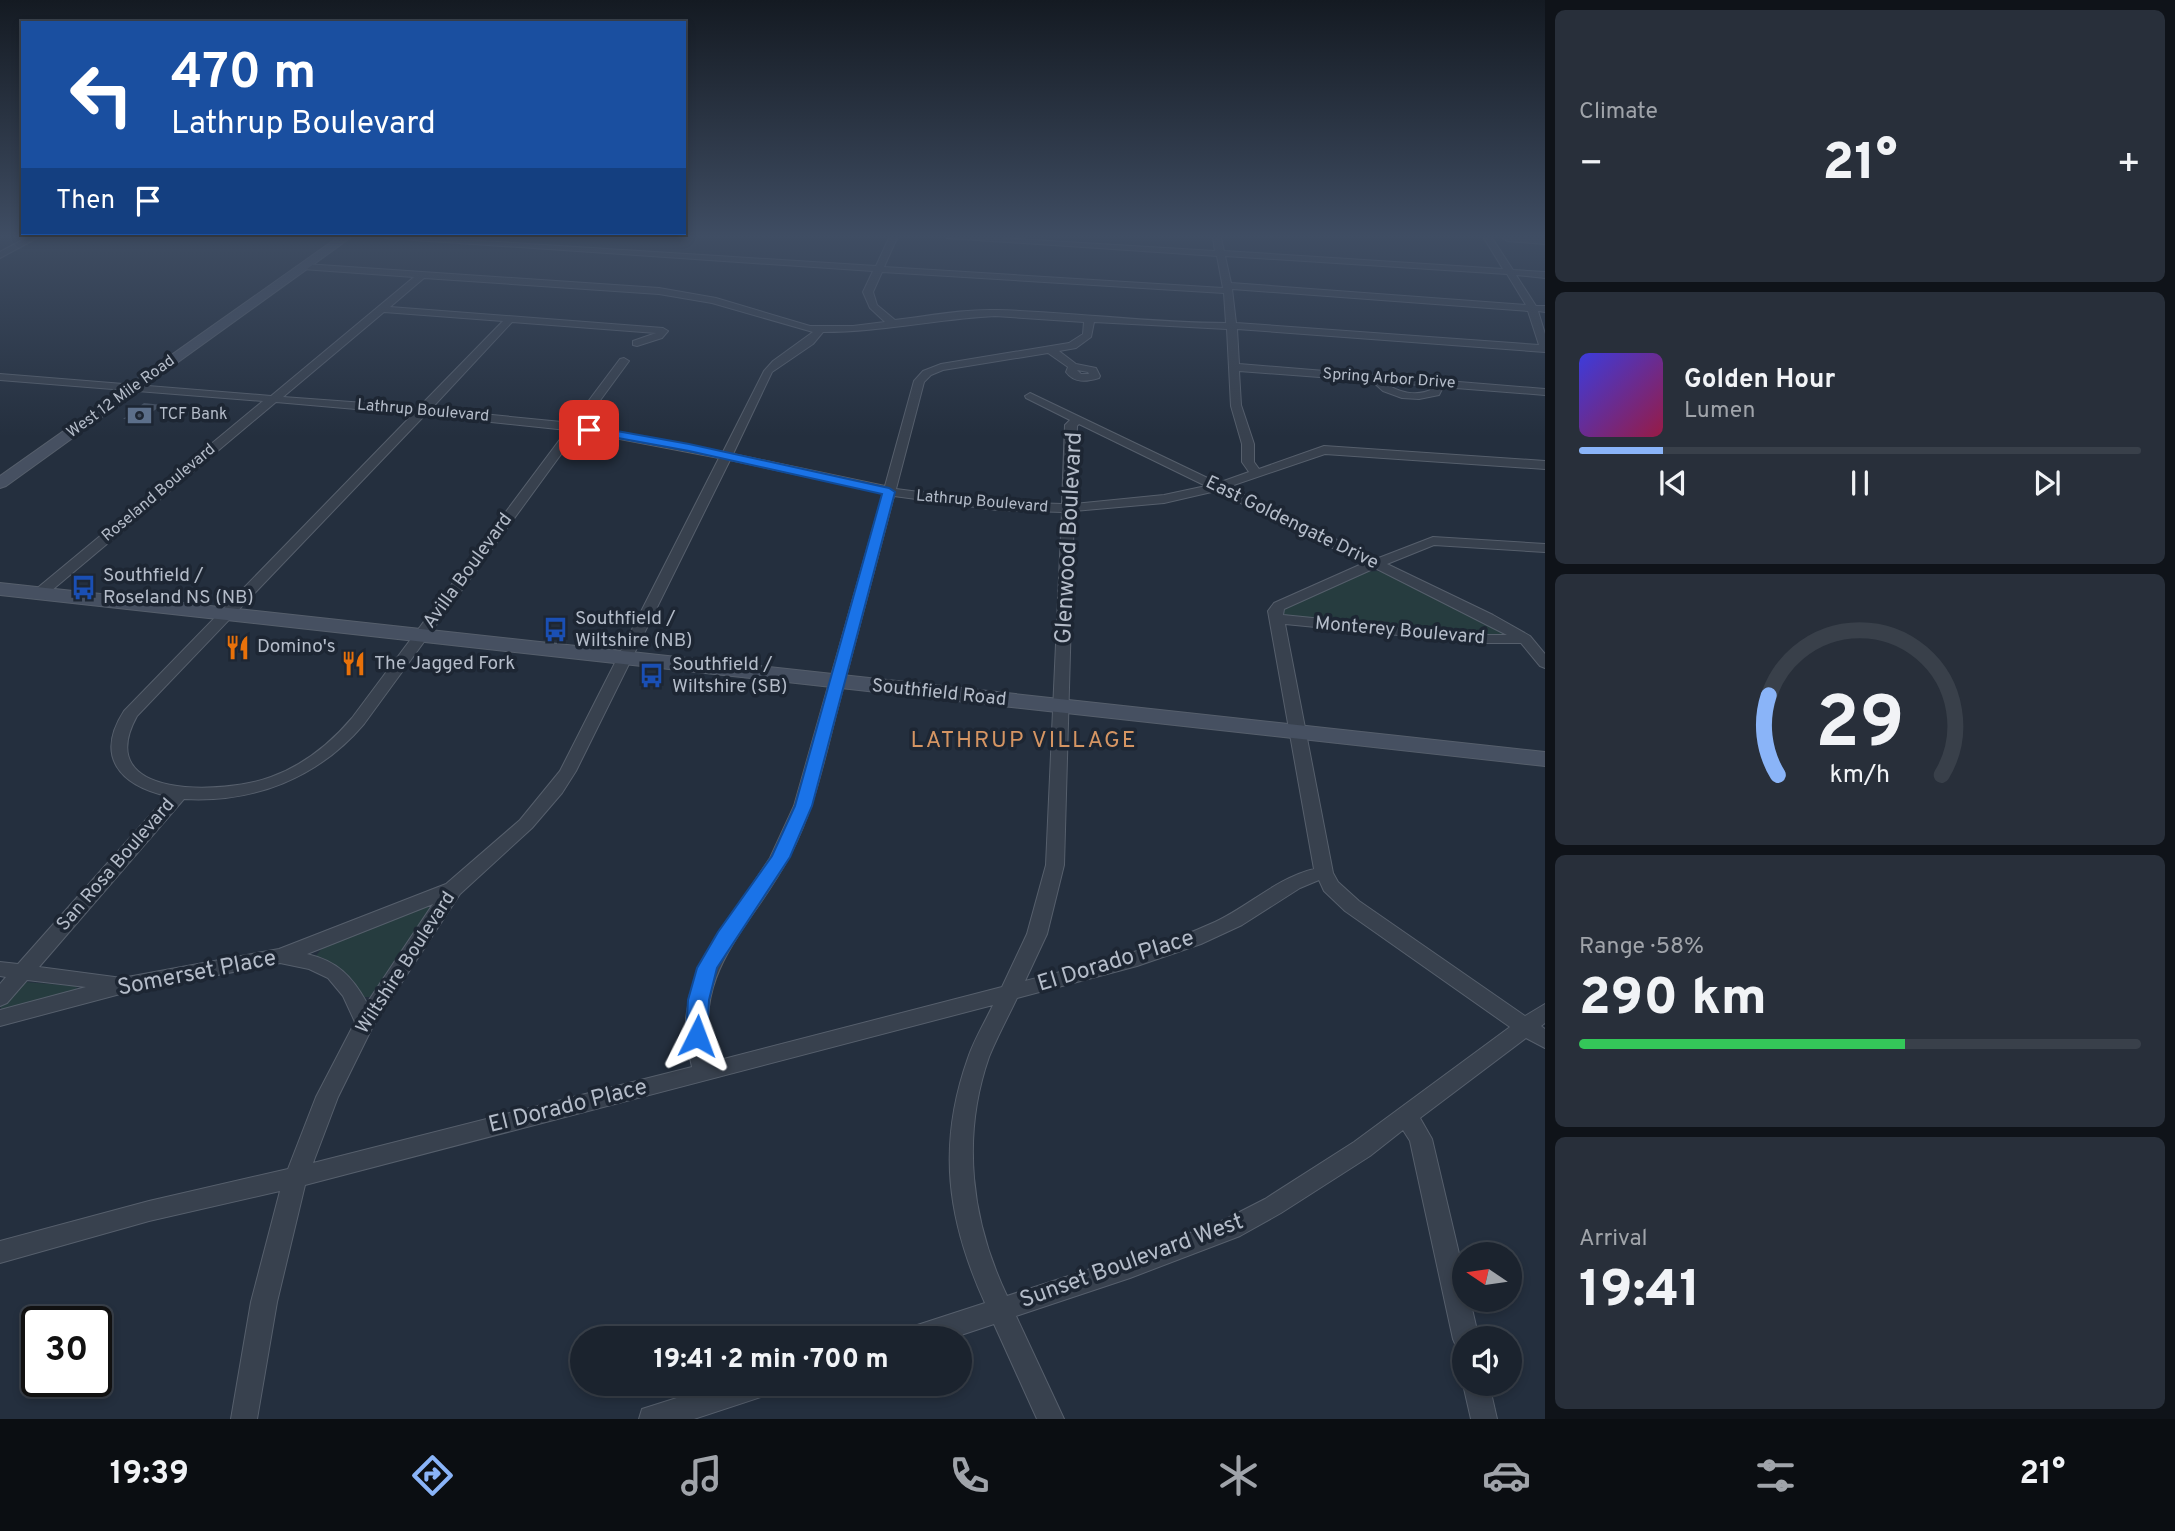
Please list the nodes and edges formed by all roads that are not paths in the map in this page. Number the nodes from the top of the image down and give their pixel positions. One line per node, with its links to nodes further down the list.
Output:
1 (252, 304): 25 (main road, West 12 Mile Road)
2 (387, 304): 10 (street, Roseland Boulevard)
3 (729, 304): 11 (street)
4 (754, 304): 11 (street)
5 (872, 304): 15 (street)
6 (1229, 304): 16 (street)
7 (1472, 304): 9 (street)
8 (1530, 304): 9 (street)
9 (1532, 308): 12 (street); 20 (street)
10 (381, 309): 13 (street); 28 (street, Roseland Boulevard)
11 (747, 309): 18 (street)
12 (1545, 309)
13 (511, 318): 17 (street); 29 (street, San Rosa Boulevard)
14 (1089, 320): 15 (street); 16 (street); 21 (street)
15 (894, 324): 18 (street)
16 (1231, 326): 20 (street); 23 (street)
17 (640, 329): 19 (street, Avilla Boulevard); 19 (street, Avilla Boulevard)
18 (820, 330): 32 (street, Wiltshire Boulevard)
19 (637, 343): 31 (street, Avilla Boulevard)
20 (1545, 348)
21 (1052, 351): 22 (street); 37 (street)
22 (1073, 366)
23 (1234, 367): 26 (street, Spring Arbor Drive); 34 (street)
24 (0, 377): 25 (street, Lathrup Boulevard)
25 (134, 388): 28 (street, Lathrup Boulevard); 35 (main road, West 12 Mile Road)
26 (1545, 392)
27 (1030, 396): 30 (street, East Goldengate Drive)
28 (272, 399): 29 (street, Lathrup Boulevard); 42 (street, Roseland Boulevard)
29 (422, 411): 31 (street, Lathrup Boulevard); 43 (street, San Rosa Boulevard)
30 (1078, 419): 36 (street, East Goldengate Drive); 38 (street, Glenwood Boulevard)
31 (574, 427): 32 (street, Lathrup Boulevard); 45 (street, Avilla Boulevard)
32 (727, 456): 37 (street, Lathrup Boulevard); 47 (street, Wiltshire Boulevard)
33 (1545, 466): 34 (street, Lathrup Boulevard)
34 (1255, 472): 36 (street, Lathrup Boulevard)
35 (0, 483)
36 (1217, 487): 38 (street, Lathrup Boulevard); 40 (street, East Goldengate Drive)
37 (889, 492): 38 (street, Lathrup Boulevard); 49 (street)
38 (1069, 508): 50 (street, Glenwood Boulevard)
39 (1545, 548): 40 (street)
40 (1374, 564): 44 (street); 46 (street, East Goldengate Drive)
41 (0, 589): 42 (main road, Southfield Road)
42 (40, 593): 43 (main road, Southfield Road)
43 (226, 614): 45 (main road, Southfield Road); 53 (street, San Rosa Boulevard)
44 (1276, 619): 46 (street, Monterey Boulevard); 51 (street)
45 (421, 635): 47 (main road, Southfield Road); 53 (street, Avilla Boulevard)
46 (1525, 639): 48 (street, East Goldengate Drive)
47 (625, 658): 49 (main road, Southfield Road); 55 (street, Wiltshire Boulevard)
48 (1545, 663)
49 (838, 681): 50 (main road, Southfield Road); 67 (street)
50 (1061, 706): 51 (main road, Southfield Road); 60 (street, Glenwood Boulevard)
51 (1298, 732): 52 (main road, Southfield Road); 54 (street)
52 (1545, 759)
53 (179, 793): 58 (street, San Rosa Boulevard)
54 (1324, 873): 60 (street, El Dorado Place); 65 (street)
55 (453, 889): 56 (street); 64 (street, Wiltshire Boulevard)
56 (280, 956): 59 (street, Somerset Place); 64 (street, Somerset Place)
57 (0, 970): 58 (street)
58 (21, 974): 59 (street); 61 (street, San Rosa Boulevard)
59 (124, 985): 63 (street, Somerset Place)
60 (1009, 993): 67 (street, El Dorado Place); 71 (street, Glenwood Boulevard)
61 (0, 998)
62 (1545, 1012): 65 (street, Sunset Boulevard West)
63 (0, 1018)
64 (365, 1023): 69 (street, Wiltshire Boulevard)
65 (1526, 1027): 66 (street); 68 (street, Sunset Boulevard West)
66 (1545, 1041)
67 (704, 1073): 69 (street, El Dorado Place)
68 (1407, 1117): 71 (street, Sunset Boulevard West); 73 (street)
69 (296, 1177): 70 (street, El Dorado Place); 76 (street, Wiltshire Boulevard)
70 (0, 1252)
71 (1001, 1311): 72 (street, Sunset Boulevard West); 78 (street, Glenwood Boulevard)
72 (953, 1326)
73 (1463, 1326)
74 (726, 1396): 77 (street)
75 (1479, 1396): 79 (street)
76 (244, 1419)
77 (652, 1419)
78 (1051, 1419)
79 (1484, 1419)

